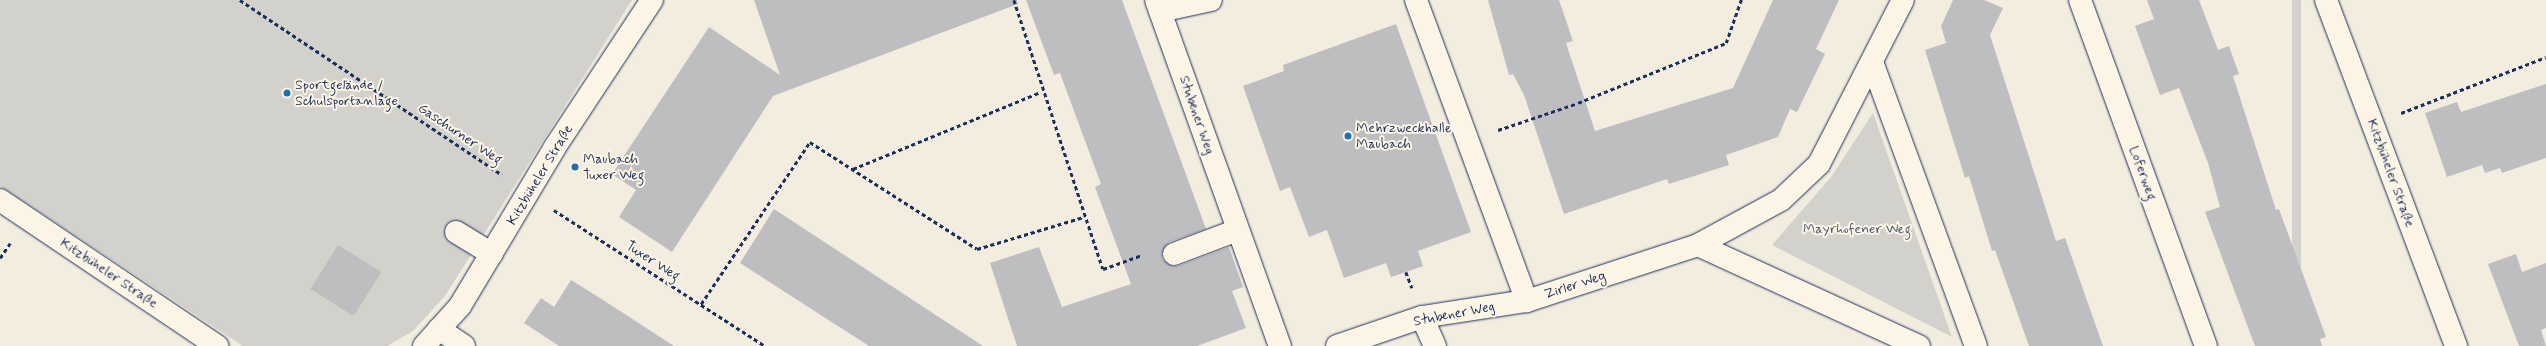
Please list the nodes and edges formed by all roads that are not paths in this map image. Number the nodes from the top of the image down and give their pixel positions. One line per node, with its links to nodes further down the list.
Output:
1 (652, 0): 13 (street, Kitzbüheler Straße)
2 (1211, 0): 7 (street)
3 (1416, 0): 15 (street, Zirler Weg)
4 (1903, 0): 8 (street)
5 (2080, 0): 26 (street, Loferweg)
6 (2326, 0): 27 (street, Kitzbüheler Straße)
7 (1158, 6): 10 (street, Stubener Weg)
8 (1872, 62): 12 (street); 25 (street)
9 (0, 200): 18 (street, Kitzbüheler Straße)
10 (1238, 230): 14 (street); 21 (street, Stubener Weg)
11 (456, 232): 13 (street)
12 (1698, 245): 15 (street, Zirler Weg); 24 (street)
13 (492, 254): 17 (street, Kitzbüheler Straße)
14 (1174, 254)
15 (1527, 301): 16 (street, Stubener Weg)
16 (1422, 317): 22 (street, Stubener Weg); 23 (street)
17 (439, 329): 19 (street, Kitzbüheler Straße); 20 (street)
18 (217, 346)
19 (424, 346)
20 (464, 346)
21 (1280, 346)
22 (1337, 346)
23 (1435, 346)
24 (1919, 346)
25 (1976, 346)
26 (2206, 346)
27 (2456, 346)

